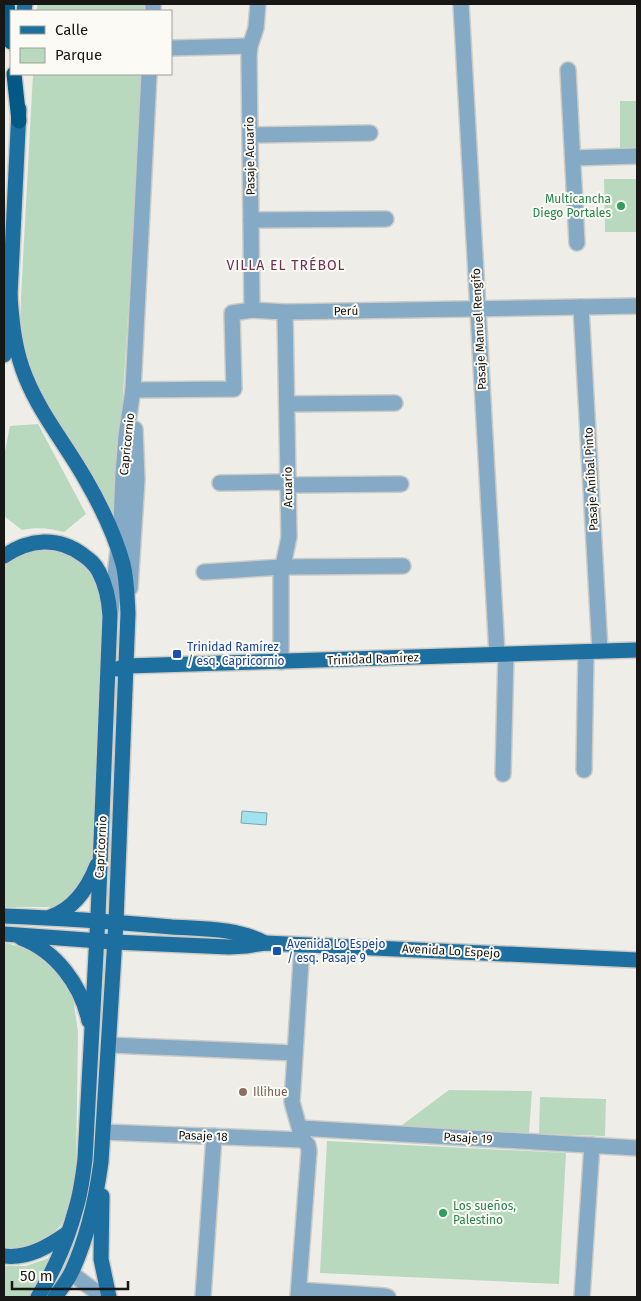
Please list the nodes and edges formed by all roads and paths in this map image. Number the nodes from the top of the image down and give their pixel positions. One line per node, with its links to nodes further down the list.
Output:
1 (7, 4): 4 (highway)
2 (258, 4): 5 (street, Pasaje Acuario)
3 (461, 4): 22 (street, Pasaje Manuel Rengifo)
4 (10, 32)
5 (250, 46): 6 (street); 13 (street, Pasaje Acuario)
6 (172, 48)
7 (568, 70): 15 (street)
8 (14, 75): 11 (highway)
9 (21, 75): 11 (main road)
10 (149, 75): 26 (street, Capricornio)
11 (19, 121): 19 (main road)
12 (370, 132): 13 (street)
13 (250, 135): 17 (street, Pasaje Acuario)
14 (637, 156): 15 (street)
15 (573, 158): 18 (street)
16 (386, 219): 17 (street)
17 (251, 220): 23 (street, Pasaje Acuario)
18 (577, 243)
19 (10, 296): 25 (main road); 32 (main road)
20 (637, 306): 21 (street, Perú)
21 (581, 307): 22 (street, Perú); 40 (street, Pasaje Aníbal Pinto)
22 (477, 309): 24 (street, Perú); 41 (street, Pasaje Manuel Rengifo)
23 (252, 310): 24 (street, Perú); 26 (street, Perú)
24 (285, 312): 28 (street, Acuario)
25 (4, 355)
26 (133, 390): 32 (street, Capricornio); 37 (street, Capricornio)
27 (395, 402): 28 (street)
28 (287, 404): 30 (street, Acuario)
29 (220, 483): 30 (street)
30 (288, 483): 31 (street); 35 (street, Acuario)
31 (400, 484)
32 (118, 550): 37 (main road); 38 (street, Capricornio)
33 (4, 556): 38 (main road)
34 (403, 566): 35 (street)
35 (283, 567): 36 (street); 42 (street, Acuario)
36 (204, 572)
37 (128, 613): 43 (main road, Capricornio)
38 (110, 616): 44 (main road, Capricornio)
39 (637, 650): 40 (main road, Trinidad Ramírez)
40 (593, 651): 41 (main road, Trinidad Ramírez); 45 (street, Pasaje Aníbal Pinto)
41 (501, 654): 42 (main road, Trinidad Ramírez); 46 (street, Pasaje Manuel Rengifo)
42 (282, 662): 43 (main road, Trinidad Ramírez)
43 (126, 666): 44 (main road, Trinidad Ramírez); 51 (main road, Capricornio)
44 (108, 671): 47 (main road, Capricornio)
45 (584, 770)
46 (503, 774)
47 (100, 857): 49 (main road); 50 (main road, Capricornio)
48 (4, 916): 49 (main road, Avenida Lo Espejo)
49 (49, 918): 50 (main road, Avenida Lo Espejo)
50 (98, 921): 51 (main road, Avenida Lo Espejo); 53 (main road, Capricornio)
51 (116, 922): 54 (main road, Capricornio); 55 (main road, Avenida Lo Espejo)
52 (7, 934): 53 (main road, Avenida Lo Espejo); 58 (main road)
53 (96, 941): 54 (main road, Avenida Lo Espejo); 58 (main road, Capricornio)
54 (114, 942): 55 (main road, Avenida Lo Espejo); 59 (main road, Capricornio)
55 (265, 943): 56 (main road, Avenida Lo Espejo)
56 (302, 945): 57 (main road, Avenida Lo Espejo); 60 (street)
57 (637, 960)
58 (92, 1031): 67 (main road, Capricornio)
59 (108, 1045): 60 (street); 61 (main road, Capricornio)
60 (295, 1053): 62 (street)
61 (103, 1132): 63 (street, Pasaje 18); 66 (main road, Capricornio)
62 (301, 1134): 63 (street, Pasaje 18); 64 (street, Pasaje 19); 71 (street)
63 (214, 1136): 75 (street)
64 (592, 1145): 65 (street, Pasaje 19); 77 (street)
65 (637, 1148)
66 (101, 1162): 69 (main road, Capricornio); 74 (main road)
67 (68, 1232): 68 (main road); 69 (main road); 70 (main road, Capricornio)
68 (4, 1256)
69 (71, 1273): 70 (main road); 72 (main road, Capricornio); 73 (street)
70 (42, 1291)
71 (299, 1294): 76 (street)
72 (55, 1297)
73 (103, 1297)
74 (108, 1297)
75 (204, 1297)
76 (388, 1297)
77 (582, 1297)

